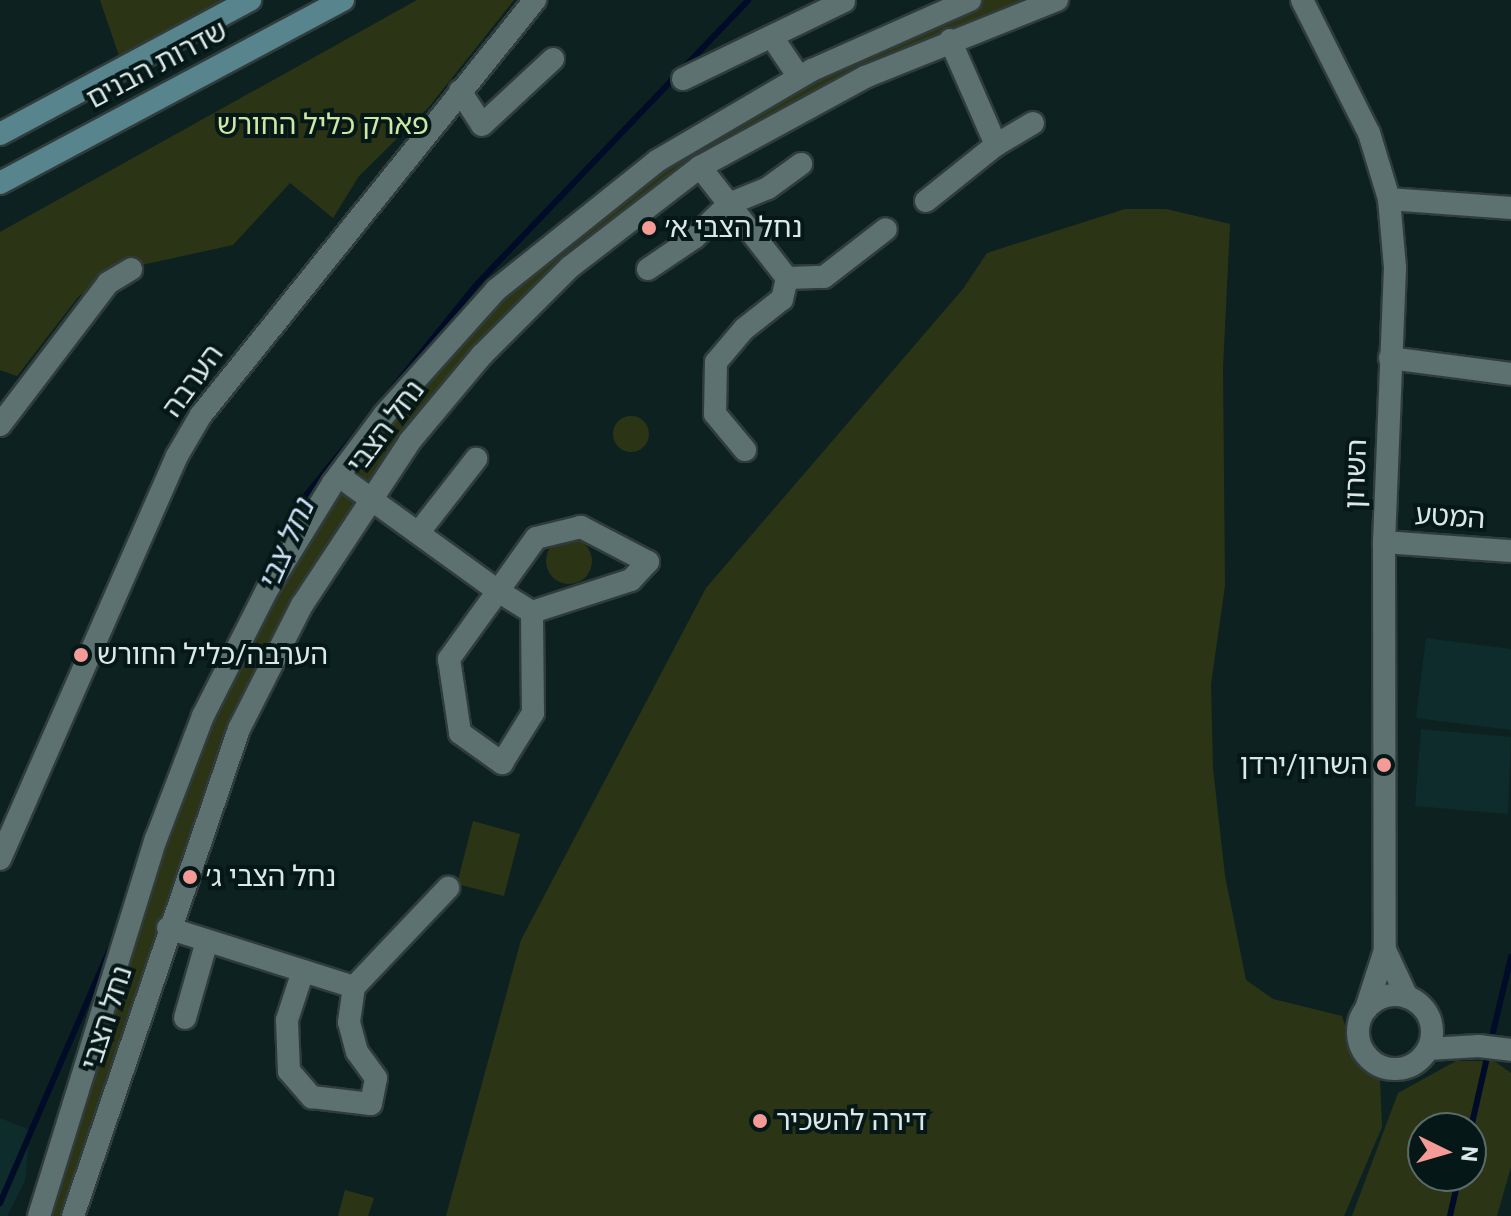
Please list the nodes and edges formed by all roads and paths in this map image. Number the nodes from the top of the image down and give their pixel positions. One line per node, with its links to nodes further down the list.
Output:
1 (250, 0): 15 (main road, שדרות הבנים)
2 (343, 0): 19 (main road, שדרות הבנים)
3 (535, 0): 13 (street, הערבה)
4 (970, 0): 11 (street, נחל הצבי)
5 (1057, 0): 9 (street, נחל הצבי)
6 (844, 1): 8 (street)
7 (1307, 5): 20 (street, השרון)
8 (772, 37): 11 (street); 12 (street)
9 (950, 40): 16 (street); 18 (street, נחל הצבי)
10 (553, 59): 13 (street)
11 (799, 77): 33 (street, נחל הצבי)
12 (683, 79)
13 (460, 91): 40 (street, הערבה)
14 (1033, 123): 16 (street)
15 (0, 134)
16 (996, 145): 21 (street)
17 (801, 164): 22 (street)
18 (700, 167): 22 (street); 34 (street, נחל הצבי)
19 (0, 183)
20 (1389, 199): 23 (street); 28 (street, השרון)
21 (926, 201)
22 (729, 204): 26 (street); 27 (street)
23 (1511, 208)
24 (886, 229): 27 (street)
25 (131, 269): 30 (street)
26 (648, 269)
27 (787, 278): 31 (street)
28 (1390, 358): 29 (street); 36 (street, השרון)
29 (1511, 374)
30 (0, 425)
31 (745, 450)
32 (476, 459): 35 (street)
33 (339, 476): 34 (street); 54 (street, נחל הצבי)
34 (370, 498): 35 (street); 42 (street, נחל הצבי)
35 (419, 532): 38 (street)
36 (1384, 542): 37 (street, המטע); 44 (street, השרון)
37 (1511, 551)
38 (498, 591): 39 (street); 39 (street); 39 (street)
39 (532, 612)
40 (0, 859)
41 (448, 888): 46 (street)
42 (168, 928): 43 (street); 55 (street, נחל הצבי)
43 (207, 941): 45 (street); 49 (street)
44 (1385, 950): 47 (street, השרון); 48 (street, השרון)
45 (303, 971): 46 (street); 46 (street)
46 (354, 987)
47 (1407, 997): 48 (street); 50 (street)
48 (1366, 1009): 52 (street)
49 (185, 1018)
50 (1429, 1018): 51 (street); 52 (street)
51 (1479, 1046): 52 (street); 53 (street)
52 (1428, 1049)
53 (1511, 1050)
54 (39, 1216)
55 (73, 1216)

